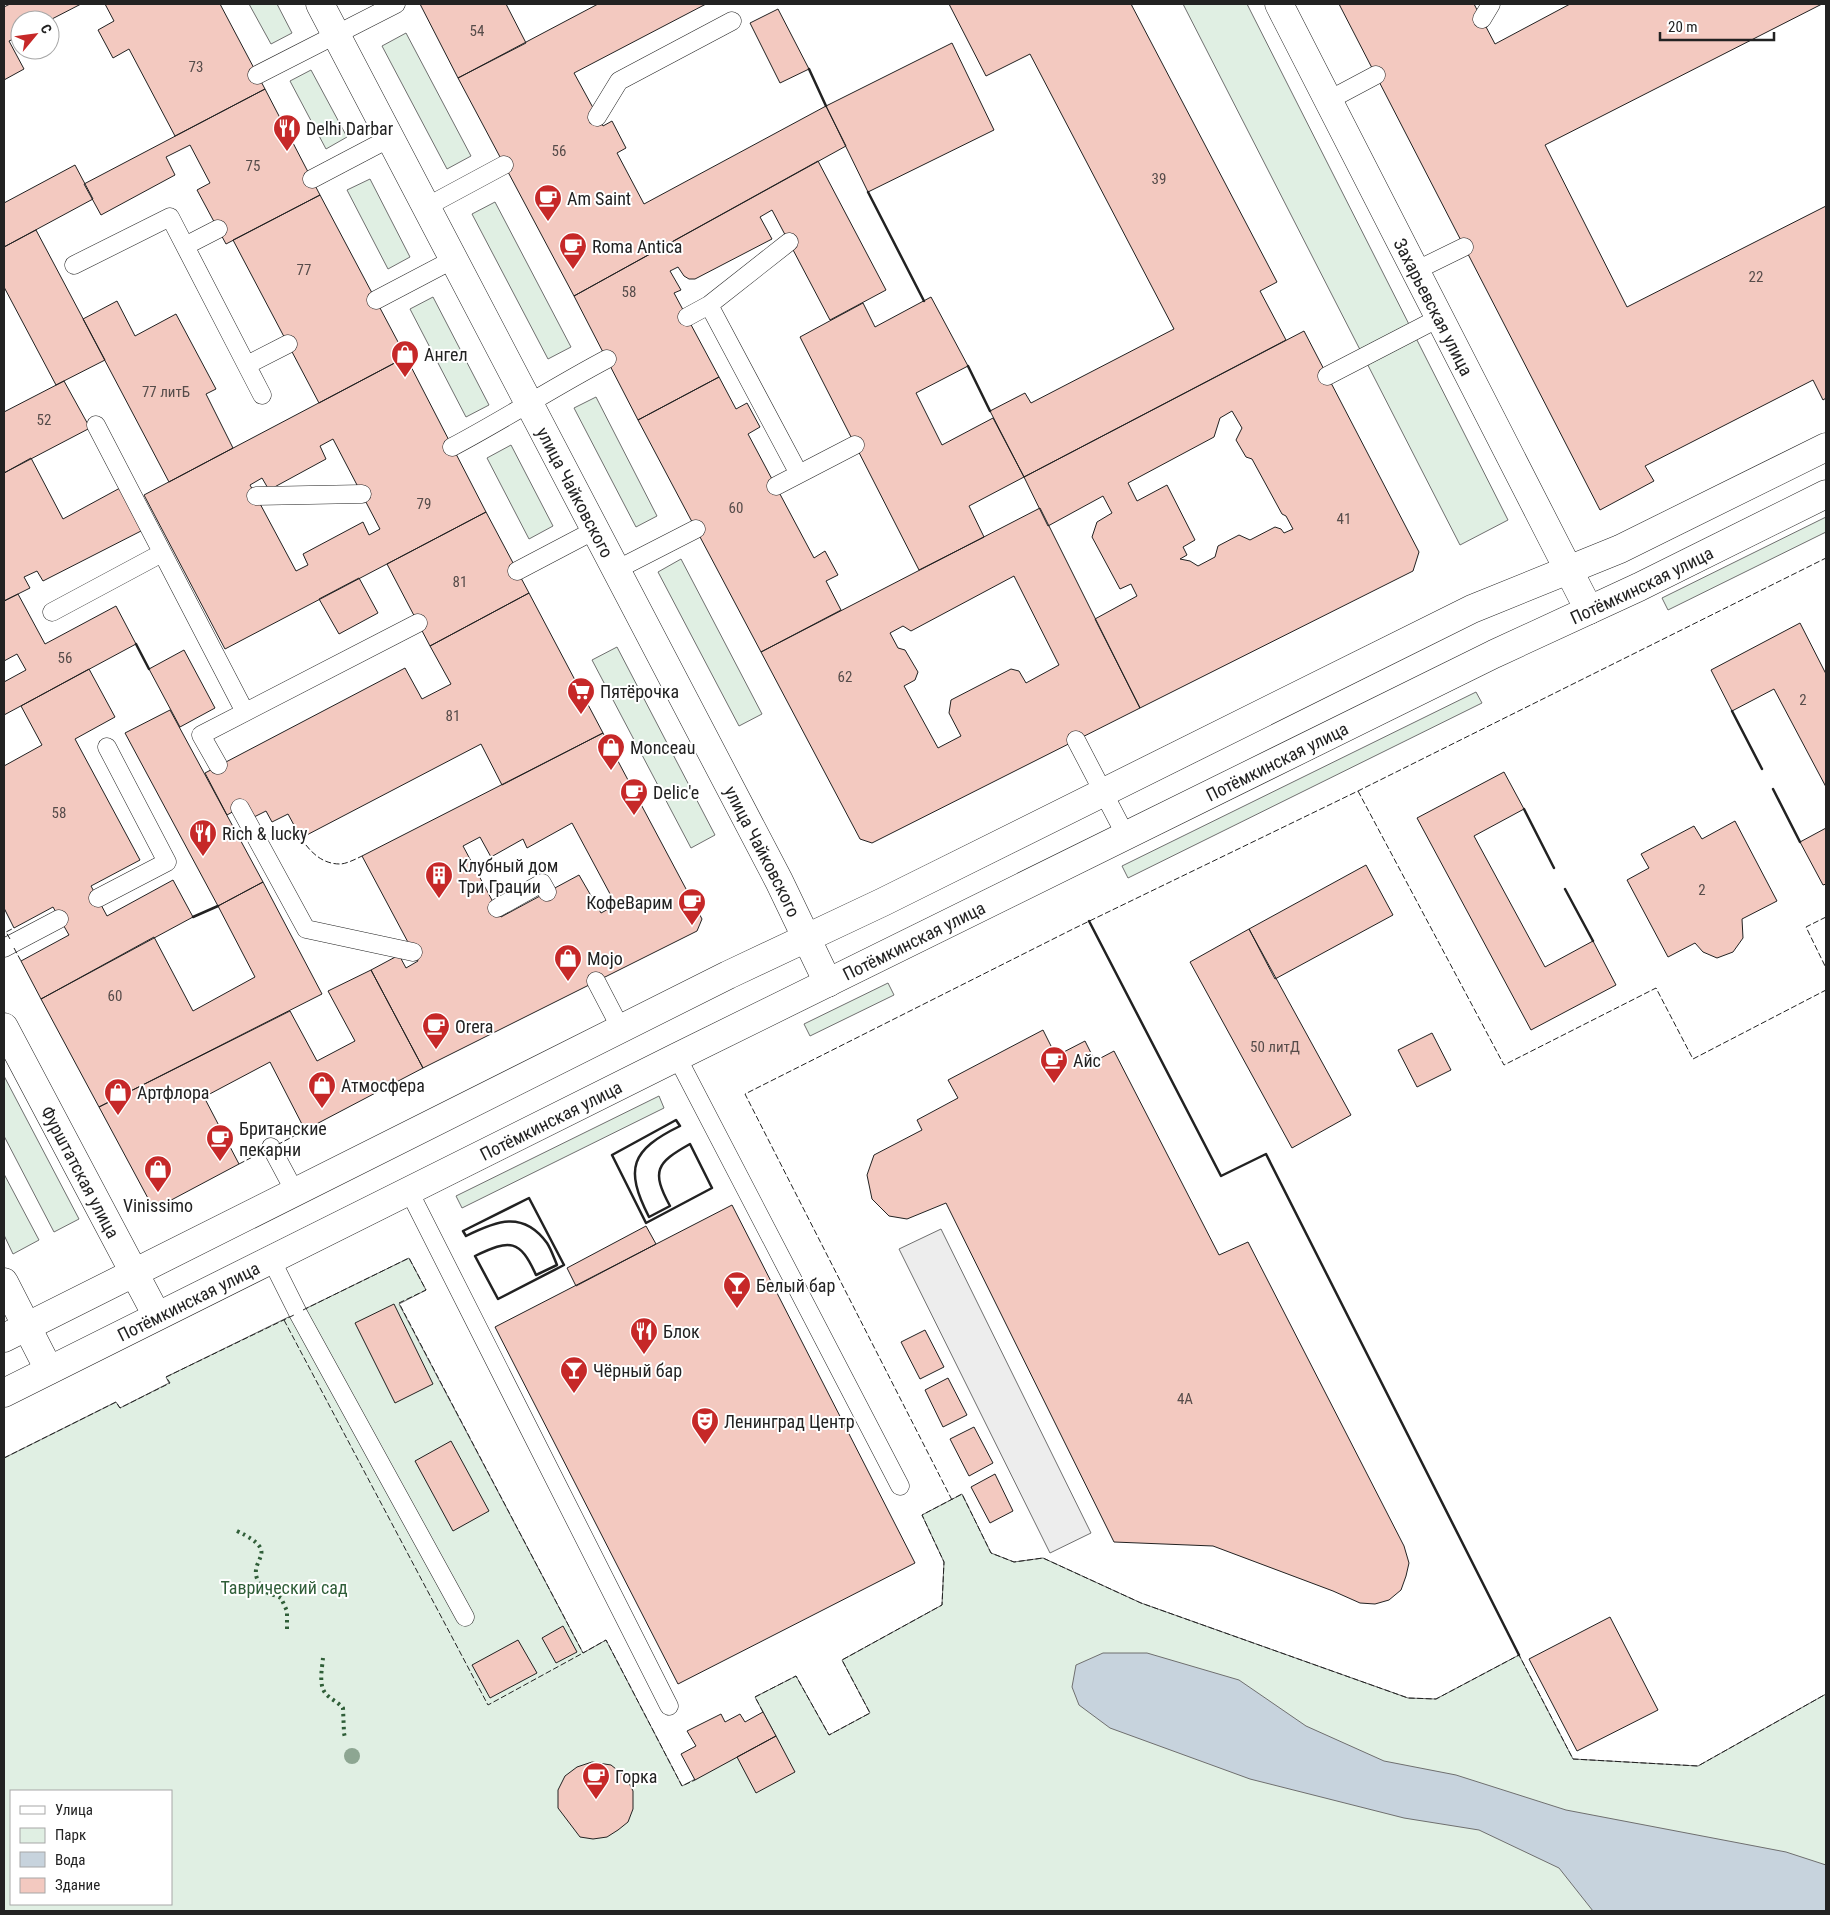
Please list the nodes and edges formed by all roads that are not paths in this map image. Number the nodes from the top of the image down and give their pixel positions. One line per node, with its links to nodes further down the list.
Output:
1 (320, 4): 7 (street, улица Чайковского)
2 (396, 4): 7 (lane)
3 (1279, 4): 10 (street, Захарьевская улица)
4 (1491, 4): 5 (lane)
5 (1482, 19)
6 (732, 21): 11 (lane)
7 (336, 34): 8 (lane); 12 (street, улица Чайковского)
8 (258, 75)
9 (1376, 75): 10 (lane)
10 (1329, 100): 22 (street, Захарьевская улица)
11 (597, 116)
12 (390, 138): 14 (lane); 15 (street, улица Чайковского)
13 (504, 166): 15 (lane)
14 (312, 179)
15 (426, 207): 20 (street, улица Чайковского)
16 (218, 229): 18 (lane)
17 (789, 242): 24 (lane)
18 (185, 246): 21 (lane); 29 (lane)
19 (1464, 247): 22 (lane)
20 (454, 259): 23 (lane); 32 (street, улица Чайковского)
21 (74, 265)
22 (1416, 272): 26 (street, Захарьевская улица)
23 (376, 300)
24 (709, 305): 25 (lane); 37 (lane)
25 (687, 318)
26 (1439, 318): 30 (lane); 47 (street, Захарьевская улица)
27 (288, 344): 29 (lane)
28 (607, 359): 32 (lane)
29 (247, 365): 31 (lane)
30 (1327, 376)
31 (262, 396)
32 (529, 403): 35 (lane); 43 (street, улица Чайковского)
33 (96, 425): 44 (lane)
34 (855, 445): 37 (lane)
35 (452, 447)
36 (1826, 447): 47 (street)
37 (799, 474): 38 (lane)
38 (776, 486)
39 (362, 494): 41 (lane)
40 (1826, 494): 48 (street, Потёмкинская улица)
41 (256, 496)
42 (696, 529): 46 (lane)
43 (595, 530): 45 (lane); 46 (street, улица Чайковского)
44 (163, 546): 49 (lane); 51 (lane)
45 (517, 570)
46 (616, 570): 62 (street, улица Чайковского)
47 (1568, 570): 48 (street, Захарьевская улица); 55 (street)
48 (1589, 610): 57 (street, Потёмкинская улица)
49 (52, 612)
50 (418, 623): 51 (lane)
51 (245, 712): 54 (lane)
52 (1076, 740): 55 (lane)
53 (107, 747): 59 (lane)
54 (218, 766)
55 (1103, 792): 57 (lane); 62 (street)
56 (240, 808): 64 (lane)
57 (1126, 836): 66 (street, Потёмкинская улица)
58 (547, 892): 60 (lane)
59 (98, 898)
60 (497, 908)
61 (59, 919): 63 (lane)
62 (807, 938): 66 (street, улица Чайковского); 68 (street)
63 (4, 948)
64 (413, 952)
65 (596, 981): 68 (lane)
66 (828, 983): 69 (street, Потёмкинская улица)
67 (4, 1027): 74 (street, Фурштатская улица)
68 (621, 1029): 72 (street)
69 (677, 1056): 71 (street, Потёмкинская улица); 80 (lane)
70 (272, 1148): 72 (lane)
71 (409, 1191): 73 (street, Потёмкинская улица); 82 (lane)
72 (295, 1192): 74 (street)
73 (271, 1259): 76 (street, Потёмкинская улица); 81 (lane)
74 (134, 1273): 76 (street, Фурштатская улица); 77 (street)
75 (4, 1282): 77 (street)
76 (157, 1316): 78 (street, Потёмкинская улица)
77 (15, 1332): 78 (street)
78 (49, 1370): 79 (street, Потёмкинская улица)
79 (4, 1393)
80 (900, 1486)
81 (465, 1617)
82 (669, 1706)

